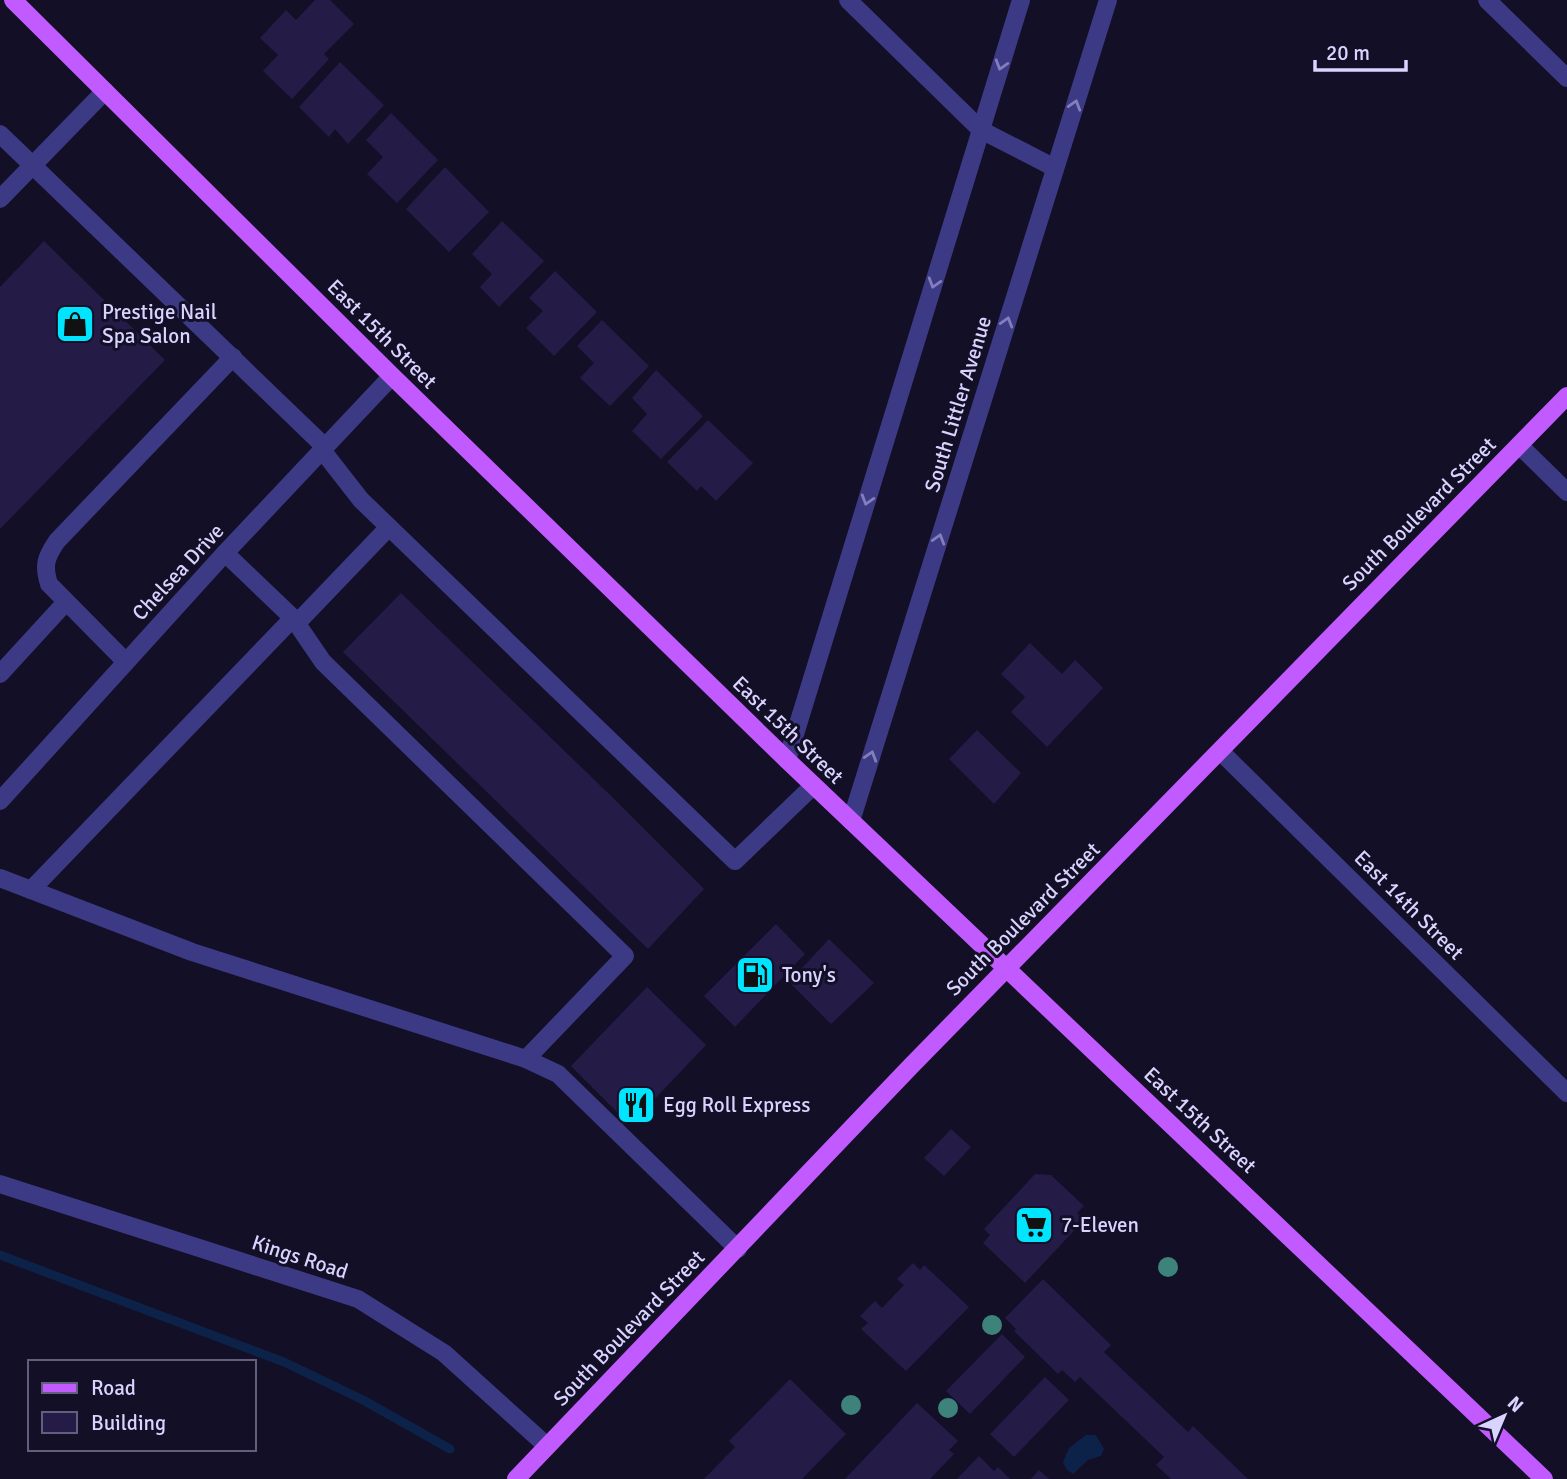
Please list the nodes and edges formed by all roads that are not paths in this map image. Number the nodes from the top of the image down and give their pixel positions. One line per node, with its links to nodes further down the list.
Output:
1 (13, 0): 7 (main road, East 15th Street)
2 (848, 0): 8 (street)
3 (1021, 0): 8 (street, one-way to 8)
4 (1108, 0): 11 (street, South Littler Avenue, one-way to 4)
5 (1487, 0): 6 (street)
6 (1567, 78)
7 (105, 91): 10 (street); 14 (main road, East 15th Street)
8 (981, 130): 11 (street); 26 (street, one-way to 26)
9 (0, 134): 10 (street)
10 (33, 165): 12 (street); 13 (street)
11 (1055, 168): 29 (street, South Littler Avenue, one-way to 11)
12 (0, 199)
13 (233, 357): 17 (street); 21 (street)
14 (392, 376): 17 (street, Chelsea Drive); 26 (main road, East 15th Street)
15 (1567, 396): 16 (main road, South Boulevard Street)
16 (1519, 445): 18 (street); 25 (main road, South Boulevard Street)
17 (324, 449): 19 (street); 20 (street, Chelsea Drive)
18 (1567, 492)
19 (388, 527): 22 (street); 27 (street)
20 (225, 553): 22 (street); 23 (street, Chelsea Drive)
21 (66, 602): 23 (street); 24 (street)
22 (294, 621): 31 (street); 33 (street)
23 (126, 662): 28 (street, Chelsea Drive)
24 (0, 674)
25 (1220, 751): 32 (main road, South Boulevard Street); 34 (street, East 14th Street)
26 (787, 760): 27 (main road, East 15th Street)
27 (813, 786): 29 (main road, East 15th Street)
28 (0, 800)
29 (851, 821): 32 (main road, East 15th Street)
30 (0, 878): 31 (street)
31 (31, 890): 33 (street)
32 (1006, 968): 36 (main road, South Boulevard Street); 39 (main road, East 15th Street)
33 (526, 1059): 36 (street)
34 (1567, 1093)
35 (0, 1184): 37 (street, Kings Road)
36 (738, 1249): 37 (main road, South Boulevard Street)
37 (547, 1446): 38 (main road, South Boulevard Street)
38 (516, 1479)
39 (1544, 1479)

